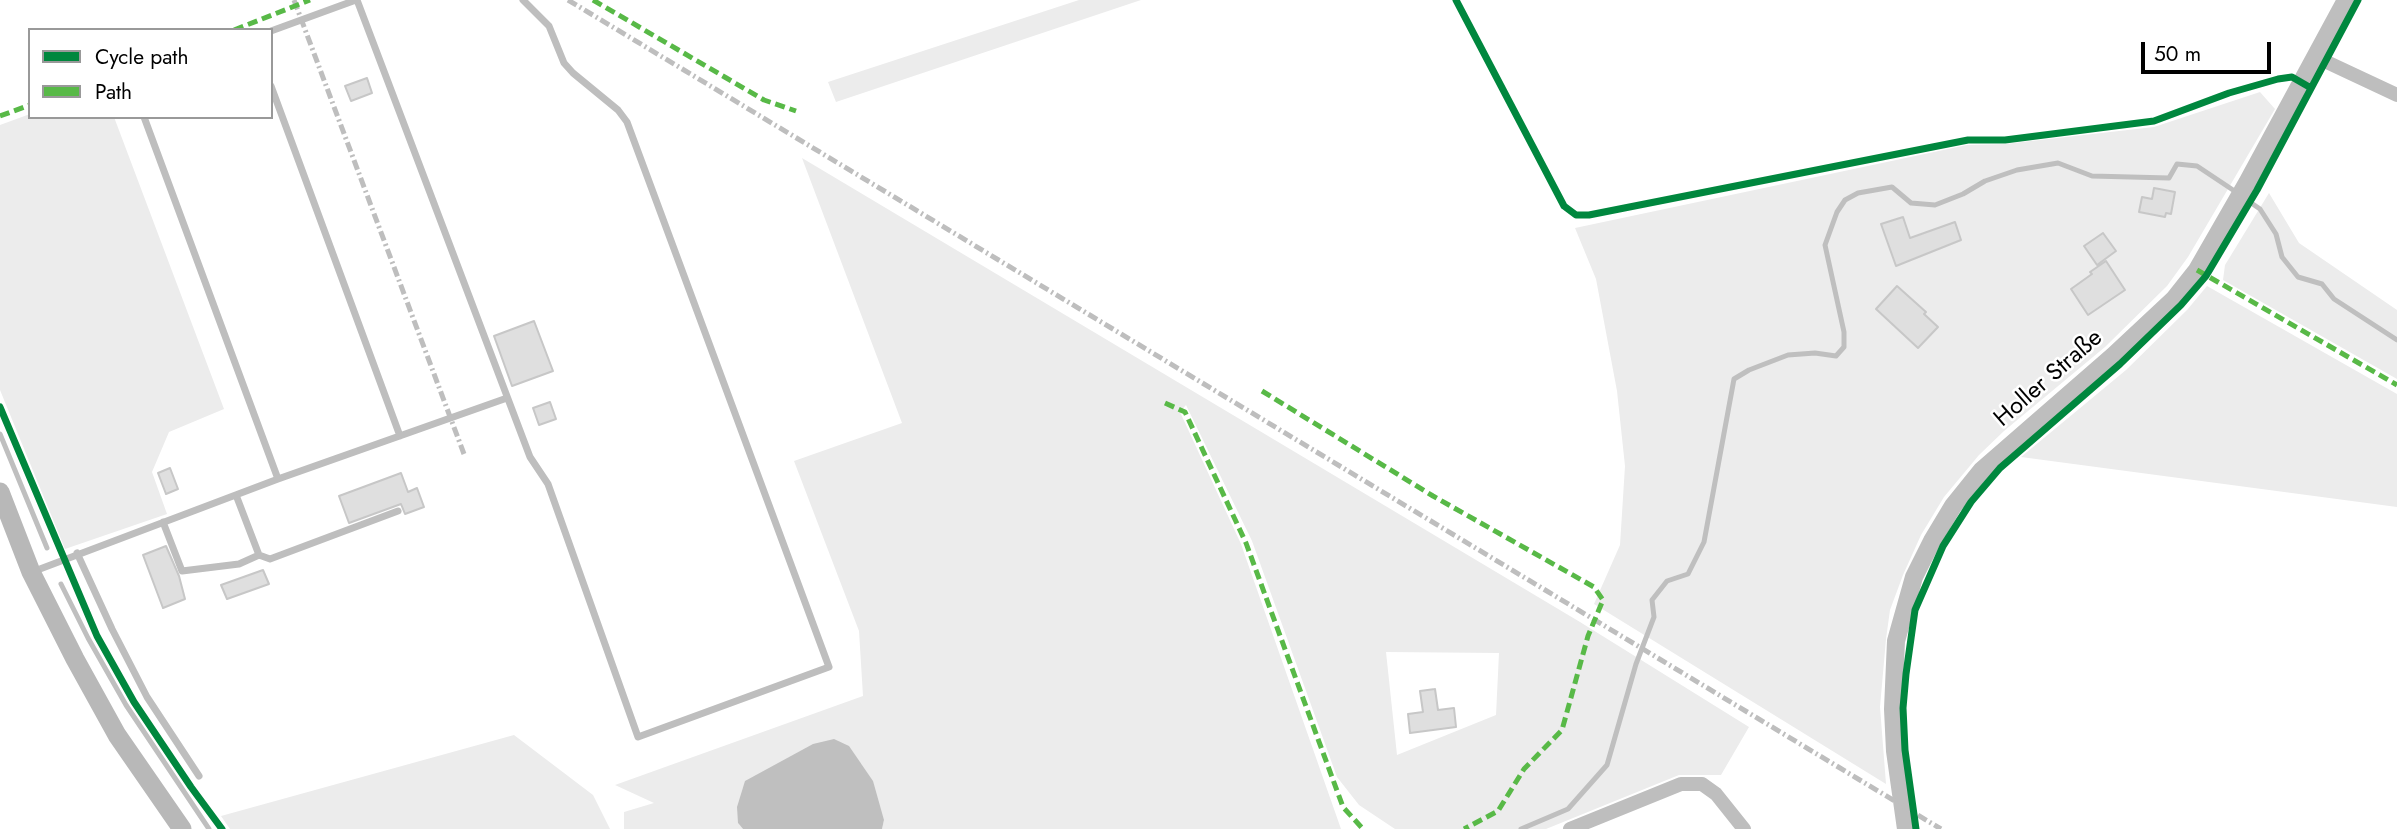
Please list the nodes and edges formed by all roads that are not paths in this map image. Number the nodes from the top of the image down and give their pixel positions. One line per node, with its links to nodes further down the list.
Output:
1 (357, 0): 4 (lane); 9 (lane)
2 (523, 0): 9 (lane)
3 (2346, 0): 5 (street, Holler Straße)
4 (273, 30)
5 (2316, 57): 7 (street); 23 (street, Holler Straße)
6 (273, 91): 10 (lane)
7 (2397, 95)
8 (145, 119): 11 (lane)
9 (507, 398): 10 (lane)
10 (400, 436): 11 (lane)
11 (278, 479): 13 (lane)
12 (0, 492): 18 (main road)
13 (236, 495): 15 (lane); 17 (lane)
14 (398, 511): 17 (lane)
15 (163, 522): 16 (lane); 17 (lane)
16 (77, 553): 18 (lane); 19 (lane)
17 (259, 555)
18 (31, 572): 20 (main road)
19 (199, 776)
20 (182, 829)
21 (1570, 829): 22 (street)
22 (1744, 829)
23 (1906, 829)

